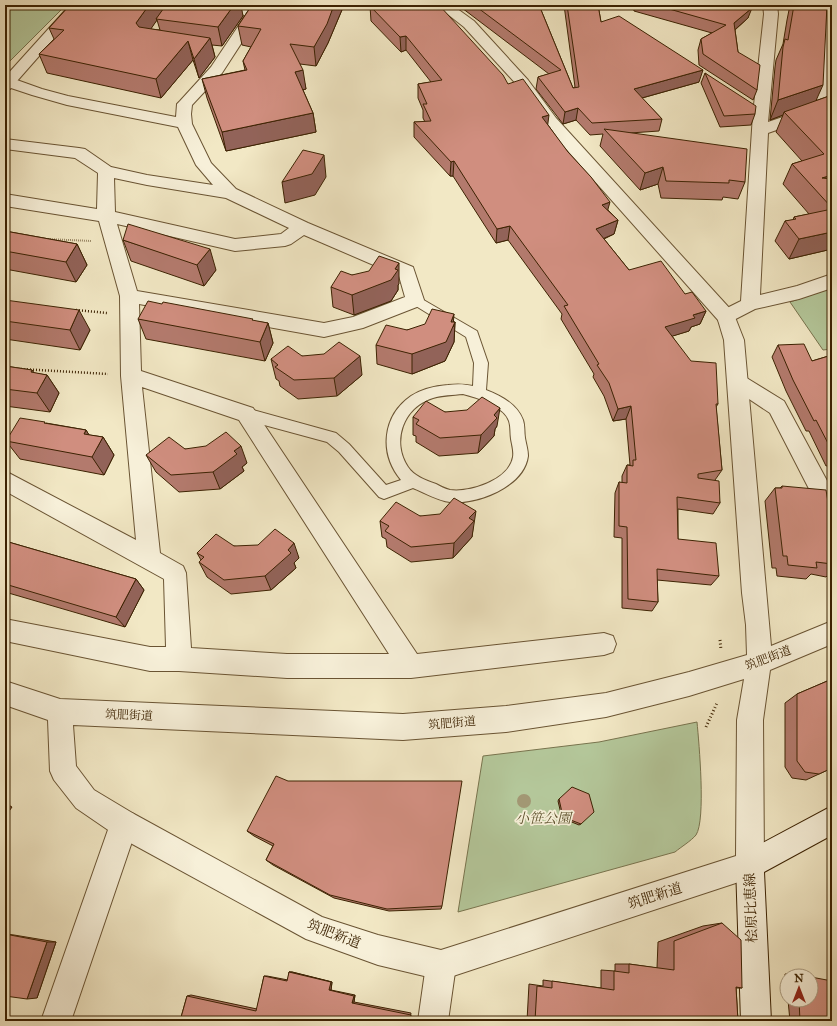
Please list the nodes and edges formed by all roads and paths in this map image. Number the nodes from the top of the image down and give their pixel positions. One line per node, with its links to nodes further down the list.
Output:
1 (77, 5): 8 (street)
2 (225, 5): 7 (street)
3 (443, 5): 25 (street)
4 (770, 5): 9 (street)
5 (828, 5): 9 (street)
6 (213, 50): 7 (street)
7 (228, 53): 10 (street)
8 (6, 82): 10 (street)
9 (756, 116): 22 (street)
10 (184, 124): 13 (street)
11 (5, 144): 12 (street)
12 (106, 171): 13 (street); 15 (street)
13 (230, 193): 16 (street)
14 (5, 200): 15 (street)
15 (106, 216): 16 (street); 18 (street)
16 (302, 227): 21 (street)
17 (44, 239): 18 (path)
18 (114, 243): 20 (street)
19 (832, 281): 22 (street)
20 (129, 296): 21 (street); 24 (street)
21 (415, 300): 29 (lane)
22 (750, 304): 25 (street)
23 (75, 310): 24 (path)
24 (130, 315): 27 (street)
25 (726, 317): 28 (street)
26 (21, 368): 27 (path)
27 (131, 376): 30 (street); 34 (street)
28 (738, 382): 33 (street); 41 (street)
29 (479, 392): 32 (lane); 32 (lane)
30 (246, 414): 32 (lane); 42 (street)
31 (5, 480): 34 (street)
32 (413, 481)
33 (832, 511)
34 (149, 559): 40 (street)
35 (5, 630): 40 (street)
36 (832, 632): 41 (street, 筑肥街道)
37 (720, 640): 39 (path)
38 (604, 644): 42 (street)
39 (722, 654)
40 (179, 659): 42 (street)
41 (759, 663): 45 (street, 筑肥街道); 49 (street)
42 (411, 666)
43 (5, 693): 45 (street)
44 (717, 703): 46 (path)
45 (60, 712): 48 (street, 筑肥新道)
46 (706, 727)
47 (832, 820): 49 (street, 桧原比恵線)
48 (124, 824): 50 (street, 筑肥新道); 51 (street)
49 (750, 865): 50 (street, 筑肥新道); 53 (street, 桧原比恵線)
50 (441, 965): 52 (street)
51 (56, 1021)
52 (433, 1021)
53 (756, 1021)

